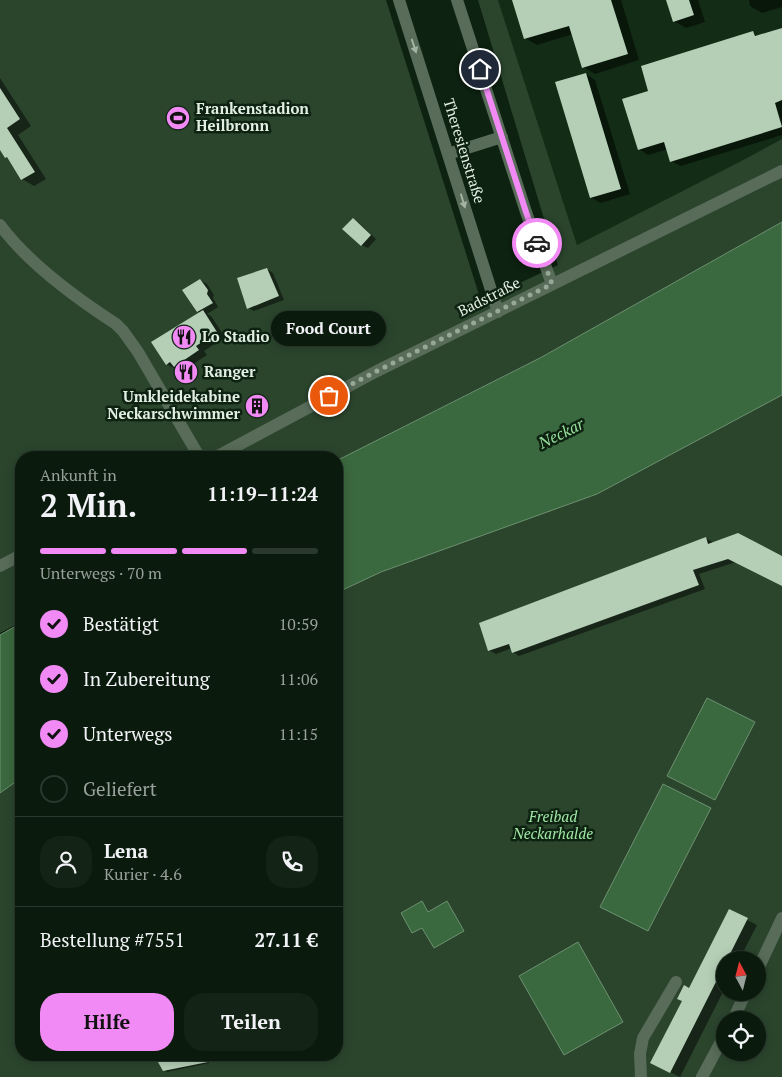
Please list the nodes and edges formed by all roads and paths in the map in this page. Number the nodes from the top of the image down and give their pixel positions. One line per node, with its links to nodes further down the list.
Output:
1 (399, 0): 4 (street, Theresienstraße, one-way to 4)
2 (457, 0): 3 (street)
3 (502, 137): 4 (street); 7 (street)
4 (448, 154): 8 (street, Theresienstraße, one-way to 8)
5 (782, 171): 7 (street, Badstraße)
6 (0, 225): 9 (street)
7 (552, 284): 8 (street, Badstraße)
8 (498, 312): 10 (street, Badstraße)
9 (196, 451)
10 (227, 451)
11 (15, 558): 12 (street)
12 (0, 566)
13 (782, 918): 14 (street)
14 (766, 952)
15 (676, 982): 17 (street)
16 (716, 1051): 18 (street)
17 (641, 1077)
18 (702, 1077)

